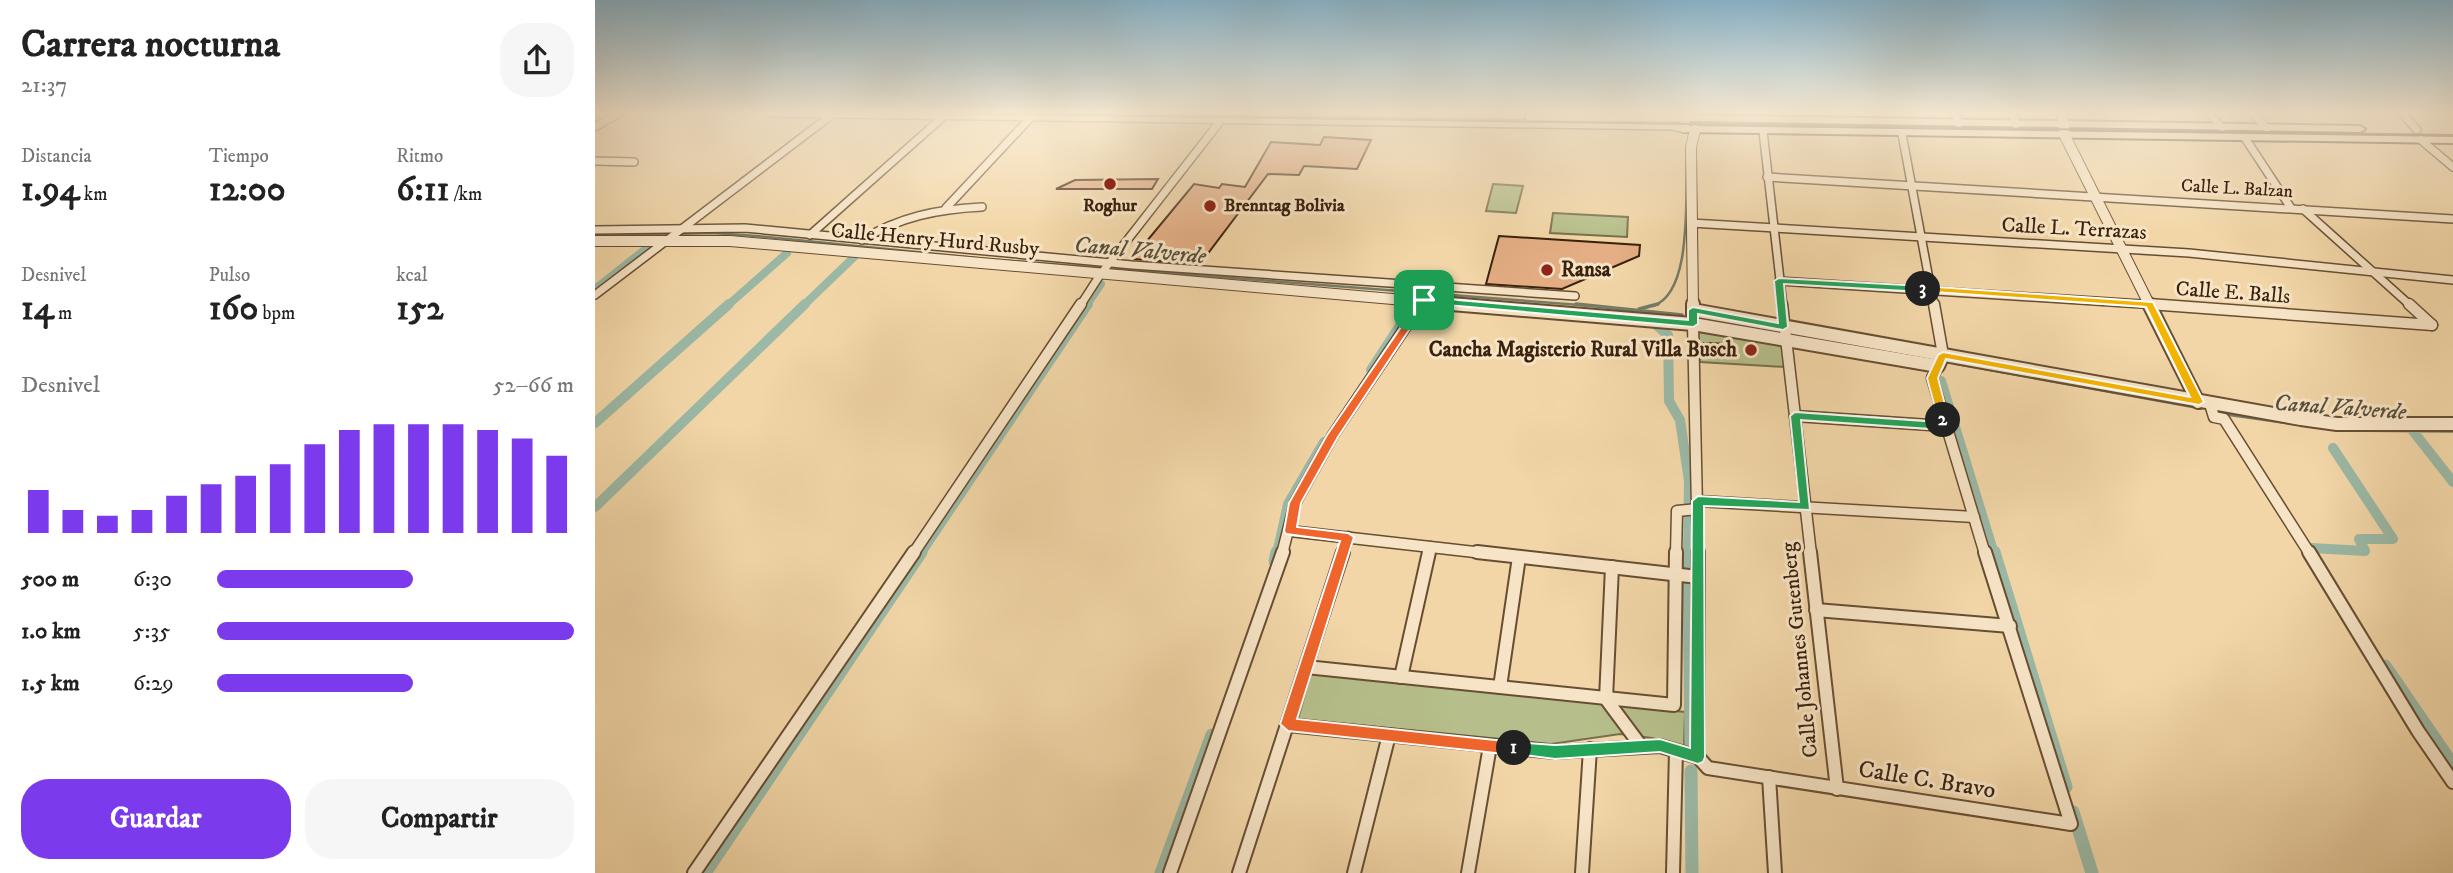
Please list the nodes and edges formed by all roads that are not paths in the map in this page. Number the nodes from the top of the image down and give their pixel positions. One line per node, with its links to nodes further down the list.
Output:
1 (781, 154): 25 (street)
2 (901, 154): 26 (street)
3 (997, 154): 18 (street)
4 (1195, 154): 32 (street)
5 (1691, 154): 22 (street)
6 (1765, 154): 14 (street, Calle Johannes Gutenberg)
7 (1906, 154): 15 (street)
8 (2074, 154): 16 (street)
9 (2255, 154): 19 (street)
10 (2439, 154): 13 (street)
11 (595, 161): 12 (street)
12 (634, 162)
13 (2453, 167)
14 (1767, 177): 15 (street, Calle L. Balzan); 23 (street, Calle Johannes Gutenberg)
15 (1912, 186): 16 (street, Calle L. Balzan); 27 (street)
16 (2094, 197): 19 (street, Calle L. Balzan); 31 (street)
17 (982, 207): 18 (street)
18 (946, 208): 29 (street)
19 (2291, 208): 20 (street, Calle L. Balzan)
20 (2304, 209): 21 (street, Calle L. Balzan); 33 (street)
21 (2453, 219)
22 (1691, 223): 23 (street, Calle L. Terrazas); 41 (street)
23 (1772, 228): 27 (street, Calle L. Terrazas); 35 (street, Calle Johannes Gutenberg)
24 (595, 230): 25 (street, Calle Henry Hurd Rusby)
25 (683, 230): 26 (street, Calle Henry Hurd Rusby); 28 (street)
26 (810, 235): 29 (street, Calle Henry Hurd Rusby)
27 (1922, 237): 31 (street, Calle L. Terrazas); 36 (street)
28 (669, 239): 30 (street, Calle Henry Hurd Rusby); 32 (street, Calle Henry Hurd Rusby); 37 (street)
29 (862, 240): 32 (street, Calle Henry Hurd Rusby)
30 (595, 242)
31 (2120, 249): 33 (street, Calle L. Terrazas); 40 (street)
32 (1104, 269): 38 (street, Calle Henry Hurd Rusby); 39 (street, Calle Henry Hurd Rusby); 76 (street)
33 (2373, 271): 34 (street, Calle L. Terrazas); 40 (street, Calle E. Balls)
34 (2453, 280)
35 (1779, 281): 36 (street, Calle E. Balls); 43 (street, Calle Johannes Gutenberg)
36 (1931, 290): 40 (street, Calle E. Balls); 45 (street)
37 (595, 295)
38 (1575, 296)
39 (1424, 300): 42 (street, Calle Henry Hurd Rusby); 53 (street)
40 (2150, 304): 46 (street)
41 (1693, 310): 42 (street); 43 (street, Calle Henry Hurd Rusby)
42 (1693, 324): 44 (street, Calle Henry Hurd Rusby); 50 (street)
43 (1783, 327): 44 (street, Calle Johannes Gutenberg); 45 (street, Calle Henry Hurd Rusby)
44 (1785, 340): 45 (street, Calle Henry Hurd Rusby); 47 (street, Calle Johannes Gutenberg)
45 (1941, 361): 46 (street, Calle Henry Hurd Rusby); 49 (street)
46 (2204, 403): 48 (street, Calle Henry Hurd Rusby); 74 (street)
47 (1795, 416): 49 (street); 51 (street, Calle Johannes Gutenberg)
48 (2453, 424)
49 (1945, 426): 52 (street)
50 (1698, 505): 51 (street); 58 (street); 59 (street)
51 (1806, 507): 52 (street); 60 (street, Calle Johannes Gutenberg)
52 (1974, 517): 61 (street)
53 (1290, 531): 54 (street); 77 (street)
54 (1348, 537): 55 (street); 62 (street)
55 (1430, 547): 56 (street); 63 (street)
56 (1519, 557): 57 (street); 64 (street)
57 (1612, 567): 58 (street); 65 (street)
58 (1676, 574): 59 (street); 65 (street)
59 (1698, 577): 72 (street)
60 (1816, 610): 61 (street); 75 (street, Calle Johannes Gutenberg)
61 (2010, 626): 75 (street, Calle C. Bravo)
62 (1306, 667): 63 (street); 66 (street)
63 (1401, 677): 64 (street)
64 (1500, 687): 65 (street)
65 (1606, 699): 69 (street)
66 (1288, 724): 67 (street, Calle C. Bravo); 78 (street)
67 (1389, 735): 68 (street, Calle C. Bravo); 79 (street)
68 (1490, 746): 70 (street, Calle C. Bravo); 80 (street)
69 (1641, 746): 70 (street, Calle C. Bravo); 71 (street, Calle C. Bravo)
70 (1590, 749): 81 (street)
71 (1676, 751): 72 (street, Calle C. Bravo); 82 (street)
72 (1698, 757): 73 (street, Calle C. Bravo)
73 (1769, 777): 75 (street, Calle C. Bravo); 83 (street)
74 (2453, 782)
75 (1837, 789)
76 (694, 873)
77 (1170, 873)
78 (1240, 873)
79 (1354, 873)
80 (1468, 873)
81 (1582, 873)
82 (1673, 873)
83 (1775, 873)

